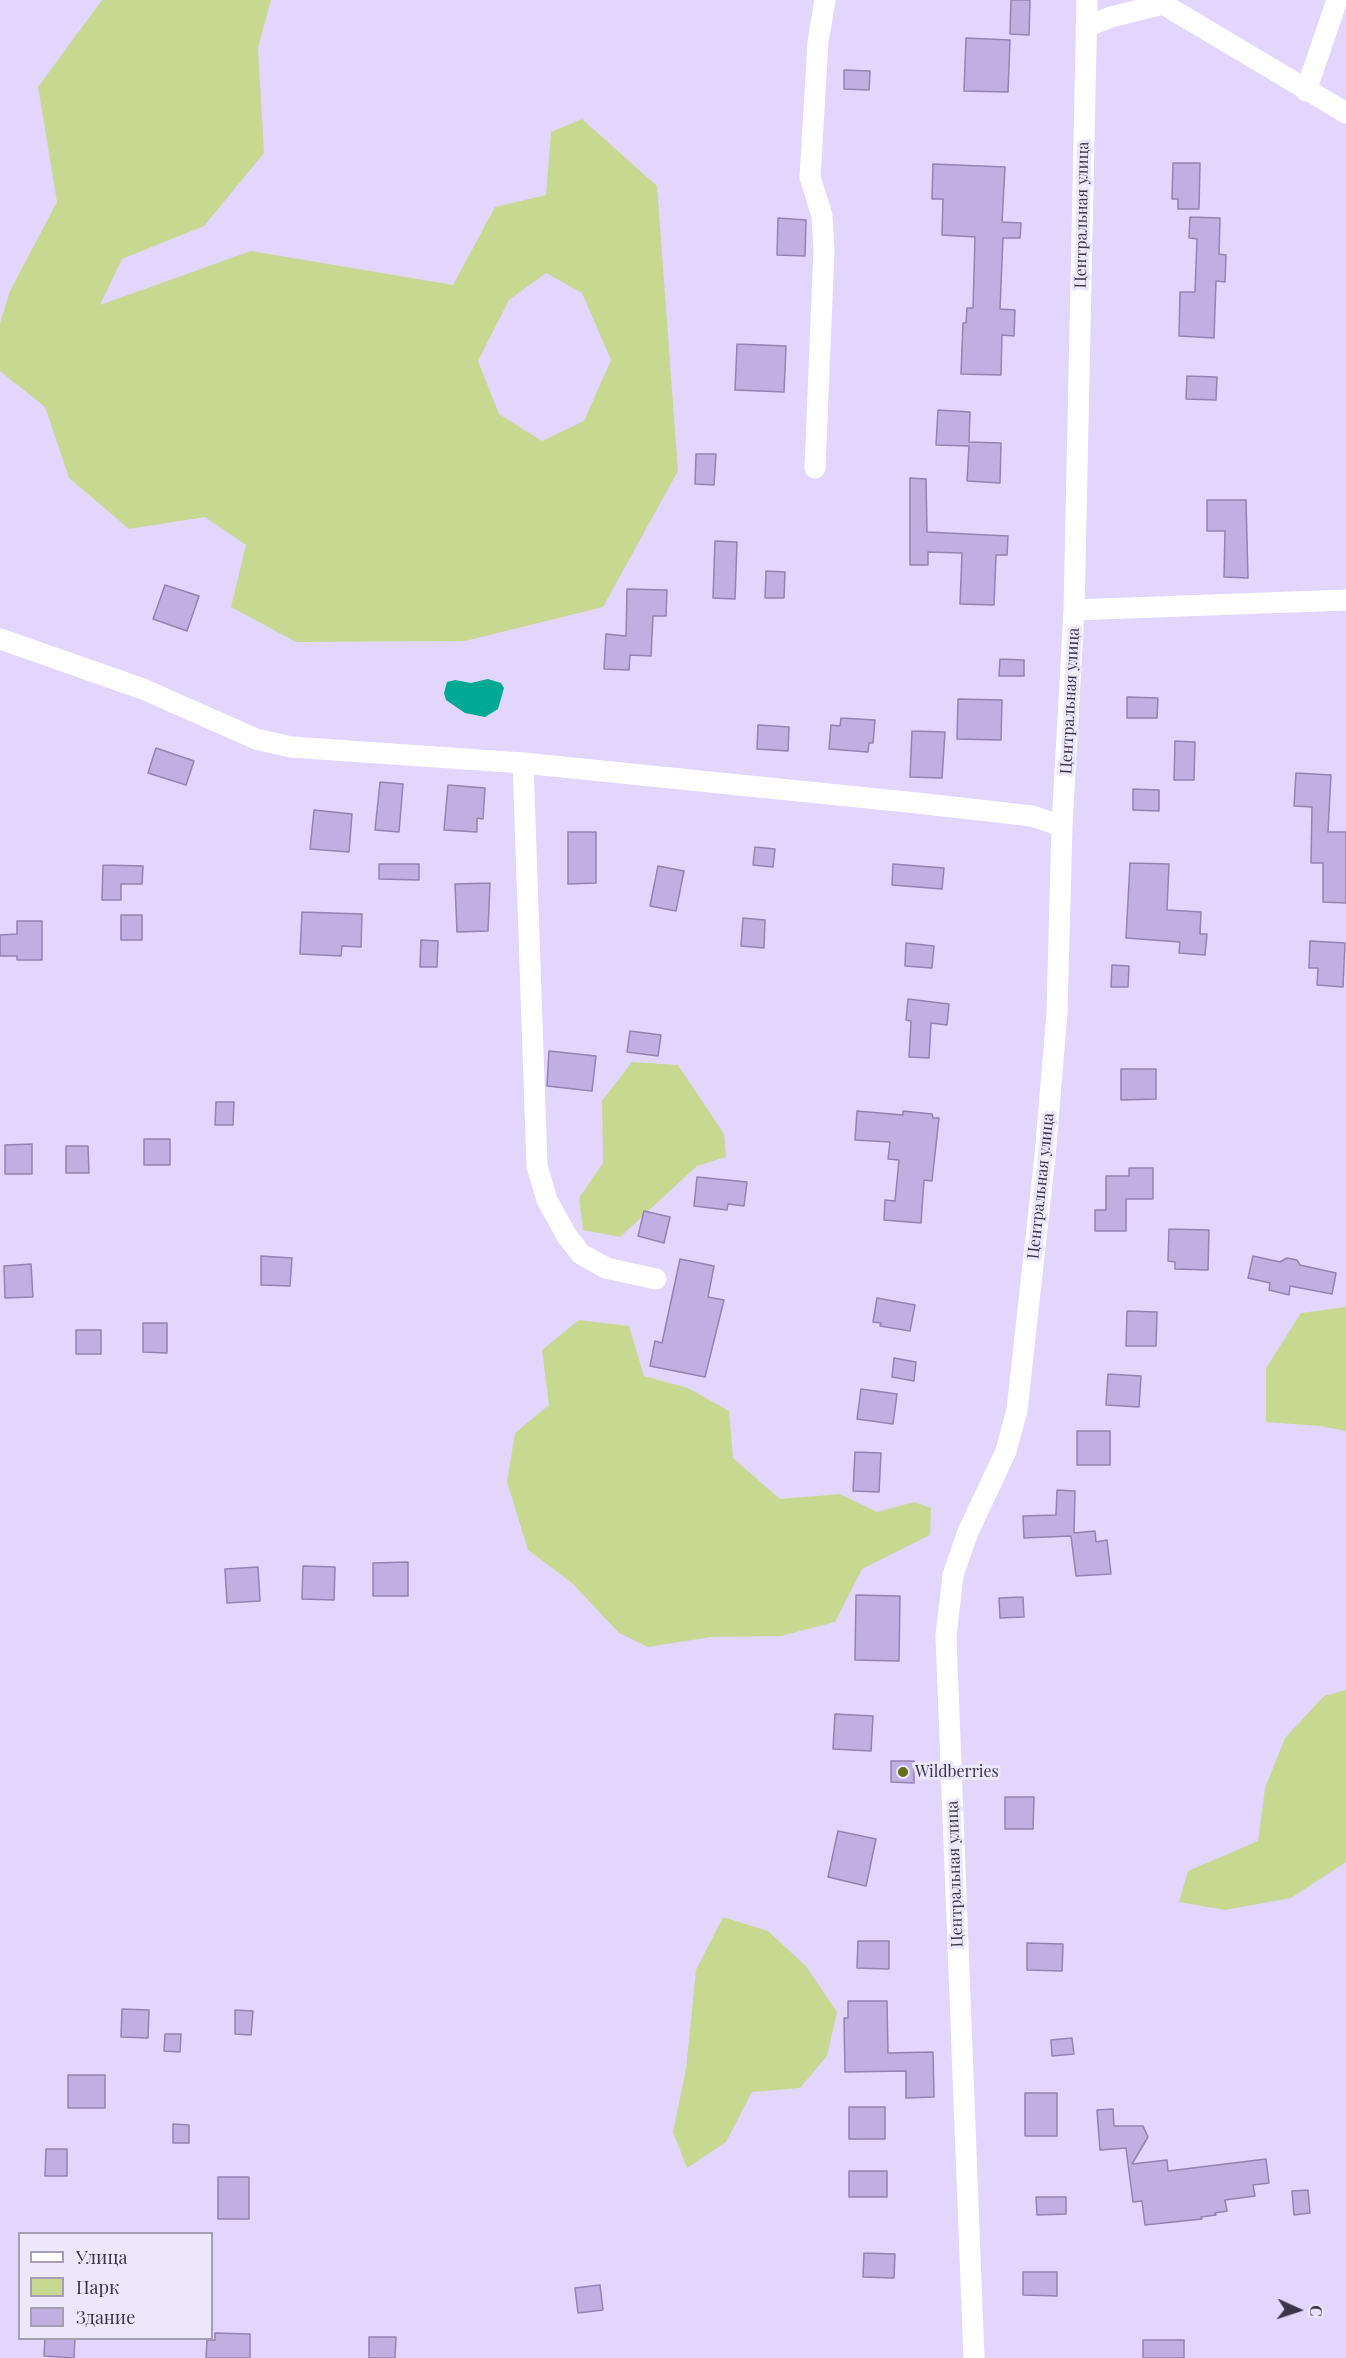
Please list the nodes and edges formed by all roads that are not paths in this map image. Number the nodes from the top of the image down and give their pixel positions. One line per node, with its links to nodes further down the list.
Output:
1 (825, 0): 7 (street)
2 (1336, 0): 5 (street)
3 (1087, 1): 4 (street, Центральная улица)
4 (1086, 27): 5 (street); 9 (street, Центральная улица)
5 (1306, 91): 6 (street)
6 (1346, 113)
7 (815, 468)
8 (1346, 600): 9 (street)
9 (1074, 610): 12 (street, Центральная улица)
10 (0, 639): 11 (street)
11 (523, 763): 12 (street); 13 (street)
12 (1062, 826): 14 (street, Центральная улица)
13 (656, 1279)
14 (974, 2358)

